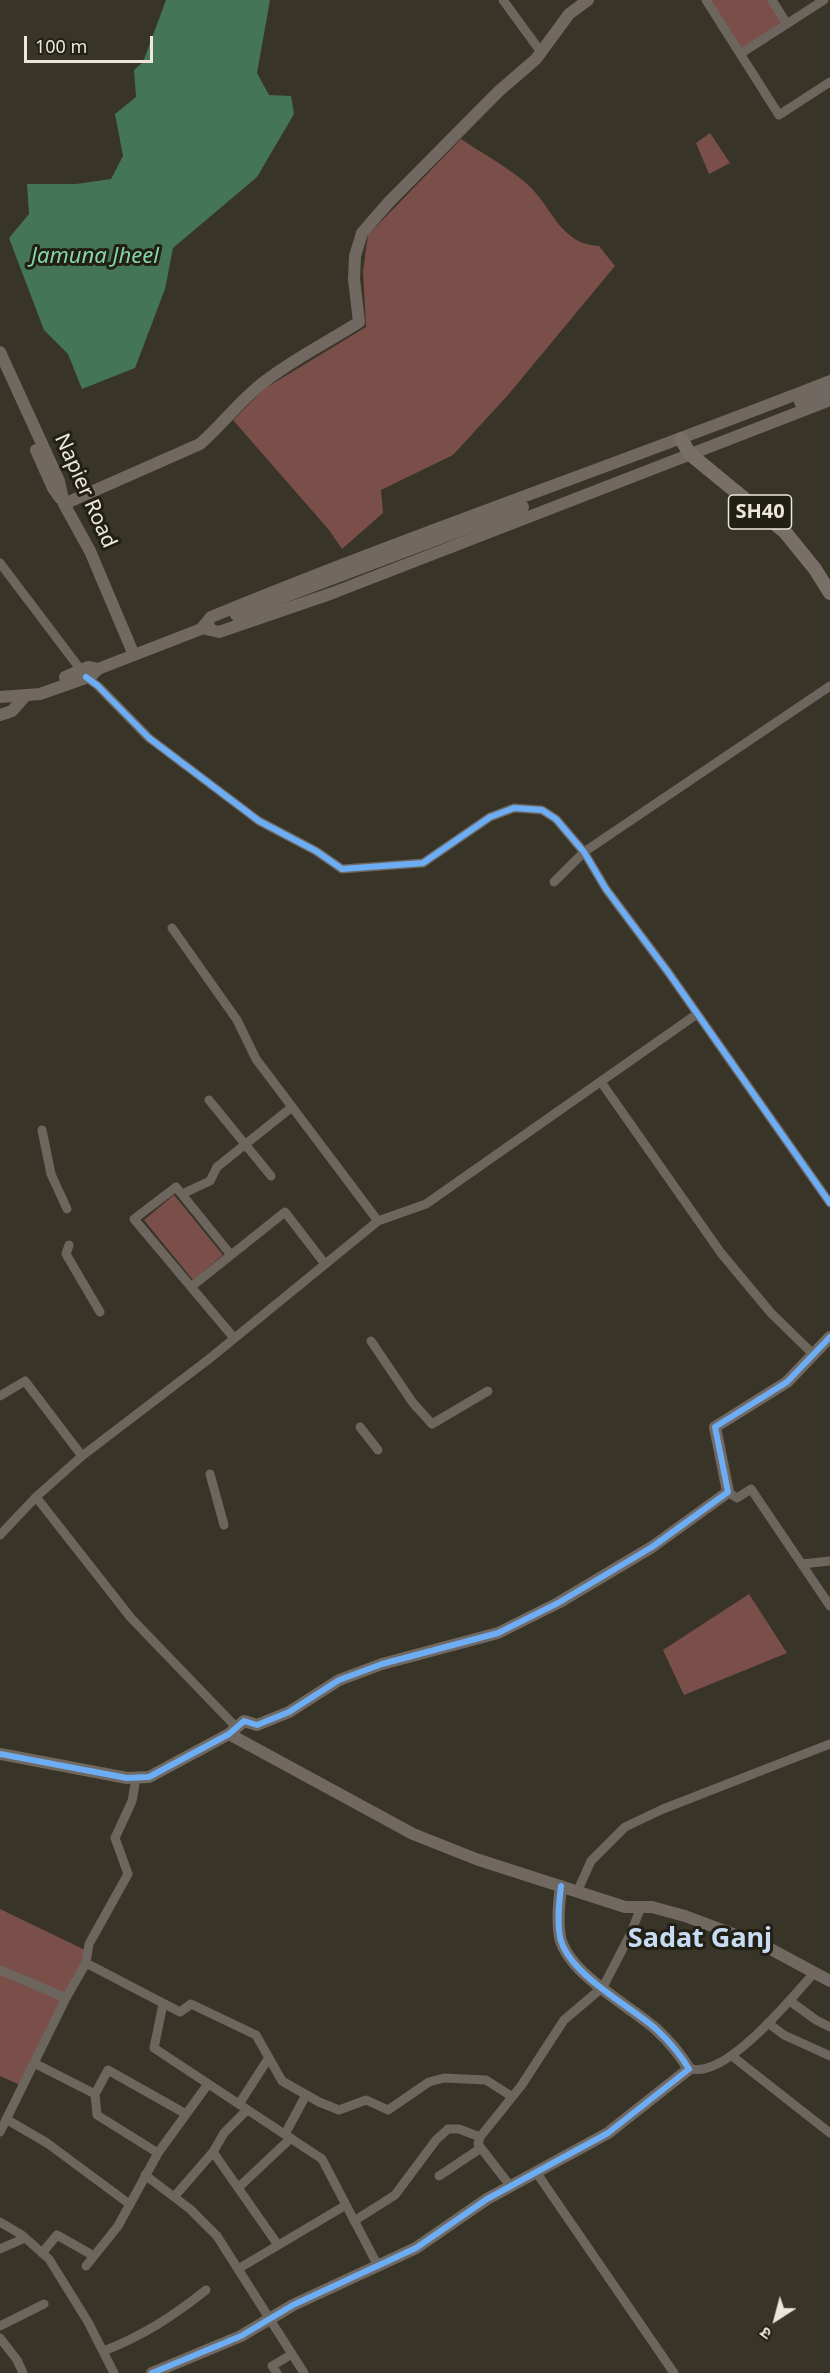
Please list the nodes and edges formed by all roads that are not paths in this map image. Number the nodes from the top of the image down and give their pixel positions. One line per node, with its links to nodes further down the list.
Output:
1 (502, 0): 7 (street)
2 (588, 0): 7 (street)
3 (706, 0): 8 (street)
4 (772, 0): 6 (street)
5 (824, 0): 6 (street)
6 (787, 24): 8 (street)
7 (541, 52): 17 (street)
8 (740, 54): 9 (street)
9 (830, 82)
10 (0, 352): 17 (street, Napier Road)
11 (0, 368): 17 (street)
12 (830, 381): 15 (street)
13 (830, 391): 20 (street)
14 (830, 400): 16 (street)
15 (681, 439): 16 (main road, SH40); 20 (street)
16 (690, 454): 19 (main road, SH40); 20 (street)
17 (64, 504): 21 (street, Napier Road)
18 (0, 563): 22 (street)
19 (830, 593)
20 (202, 628): 21 (street)
21 (132, 651): 22 (street)
22 (84, 674): 24 (street); 27 (street)
23 (830, 686): 27 (street)
24 (29, 694): 25 (street); 26 (street)
25 (3, 701)
26 (0, 715)
27 (584, 852): 28 (street); 30 (street)
28 (554, 882)
29 (172, 928): 33 (street)
30 (697, 1014): 31 (street); 38 (street)
31 (601, 1082): 40 (street); 49 (street)
32 (209, 1100): 35 (street)
33 (292, 1107): 35 (street); 40 (street)
34 (42, 1130): 39 (street)
35 (245, 1144): 36 (street); 37 (street)
36 (271, 1176)
37 (182, 1194): 42 (street); 44 (street)
38 (830, 1203)
39 (67, 1209)
40 (378, 1221): 43 (street)
41 (69, 1245): 45 (street)
42 (231, 1255): 43 (street); 44 (street)
43 (325, 1264): 47 (street)
44 (191, 1287): 47 (street)
45 (100, 1312)
46 (830, 1336): 49 (street)
47 (234, 1338): 54 (street)
48 (371, 1341): 50 (street)
49 (813, 1354): 56 (street)
50 (488, 1391)
51 (0, 1396): 54 (street)
52 (360, 1427): 53 (street)
53 (378, 1450)
54 (82, 1456): 57 (street)
55 (210, 1474): 58 (street)
56 (728, 1492): 61 (street); 63 (street)
57 (36, 1497): 59 (street); 63 (street)
58 (224, 1525)
59 (0, 1534)
60 (830, 1561): 61 (street)
61 (801, 1564): 62 (street)
62 (830, 1606)
63 (233, 1731): 66 (street); 67 (street)
64 (830, 1744): 68 (street)
65 (0, 1754): 66 (street)
66 (136, 1778): 70 (street)
67 (561, 1886): 68 (street); 74 (street)
68 (577, 1892): 69 (street)
69 (641, 1907): 72 (street); 74 (street)
70 (86, 1963): 75 (street); 77 (street)
71 (0, 1970): 75 (street)
72 (814, 1973): 73 (street); 76 (street)
73 (830, 1981)
74 (603, 1988): 84 (street); 88 (street)
75 (66, 1998): 83 (street)
76 (790, 2001): 78 (street); 79 (street)
77 (163, 2004): 82 (street); 85 (street)
78 (768, 2023): 80 (street); 81 (street)
79 (830, 2027)
80 (732, 2056): 84 (street); 93 (street)
81 (830, 2056)
82 (268, 2059): 87 (street); 89 (street)
83 (34, 2063): 86 (street); 91 (street)
84 (689, 2069): 99 (street)
85 (208, 2084): 89 (street); 90 (street)
86 (95, 2094): 90 (street); 98 (street)
87 (306, 2095): 88 (street); 94 (street)
88 (511, 2097): 95 (street)
89 (243, 2107): 94 (street); 97 (street)
90 (186, 2114): 98 (street)
91 (6, 2119): 92 (street); 105 (street)
92 (0, 2132)
93 (830, 2133)
94 (288, 2136): 102 (street); 106 (street)
95 (480, 2137): 96 (street); 107 (street)
96 (481, 2148): 101 (street); 103 (street)
97 (213, 2152): 102 (street); 104 (street)
98 (158, 2153): 100 (street)
99 (536, 2172): 103 (street); 129 (street)
100 (145, 2175): 104 (street); 105 (street)
101 (439, 2176)
102 (239, 2187): 110 (street)
103 (511, 2187): 115 (street)
104 (174, 2197): 116 (street)
105 (128, 2204): 113 (street)
106 (346, 2205): 107 (street); 110 (street)
107 (354, 2221): 115 (street)
108 (0, 2222): 109 (street)
109 (24, 2238): 111 (street); 112 (street)
110 (278, 2245): 116 (street)
111 (0, 2249)
112 (42, 2253): 113 (street); 122 (street)
113 (94, 2256): 114 (street)
114 (86, 2266)
115 (378, 2266): 119 (street)
116 (238, 2268): 119 (street)
117 (206, 2290): 122 (street)
118 (44, 2304): 120 (street)
119 (269, 2319): 123 (street); 126 (street)
120 (0, 2326)
121 (0, 2338): 124 (street)
122 (104, 2351): 125 (street)
123 (292, 2354): 127 (street); 128 (street)
124 (23, 2373)
125 (114, 2373)
126 (152, 2373)
127 (277, 2373)
128 (304, 2373)
129 (674, 2373)

